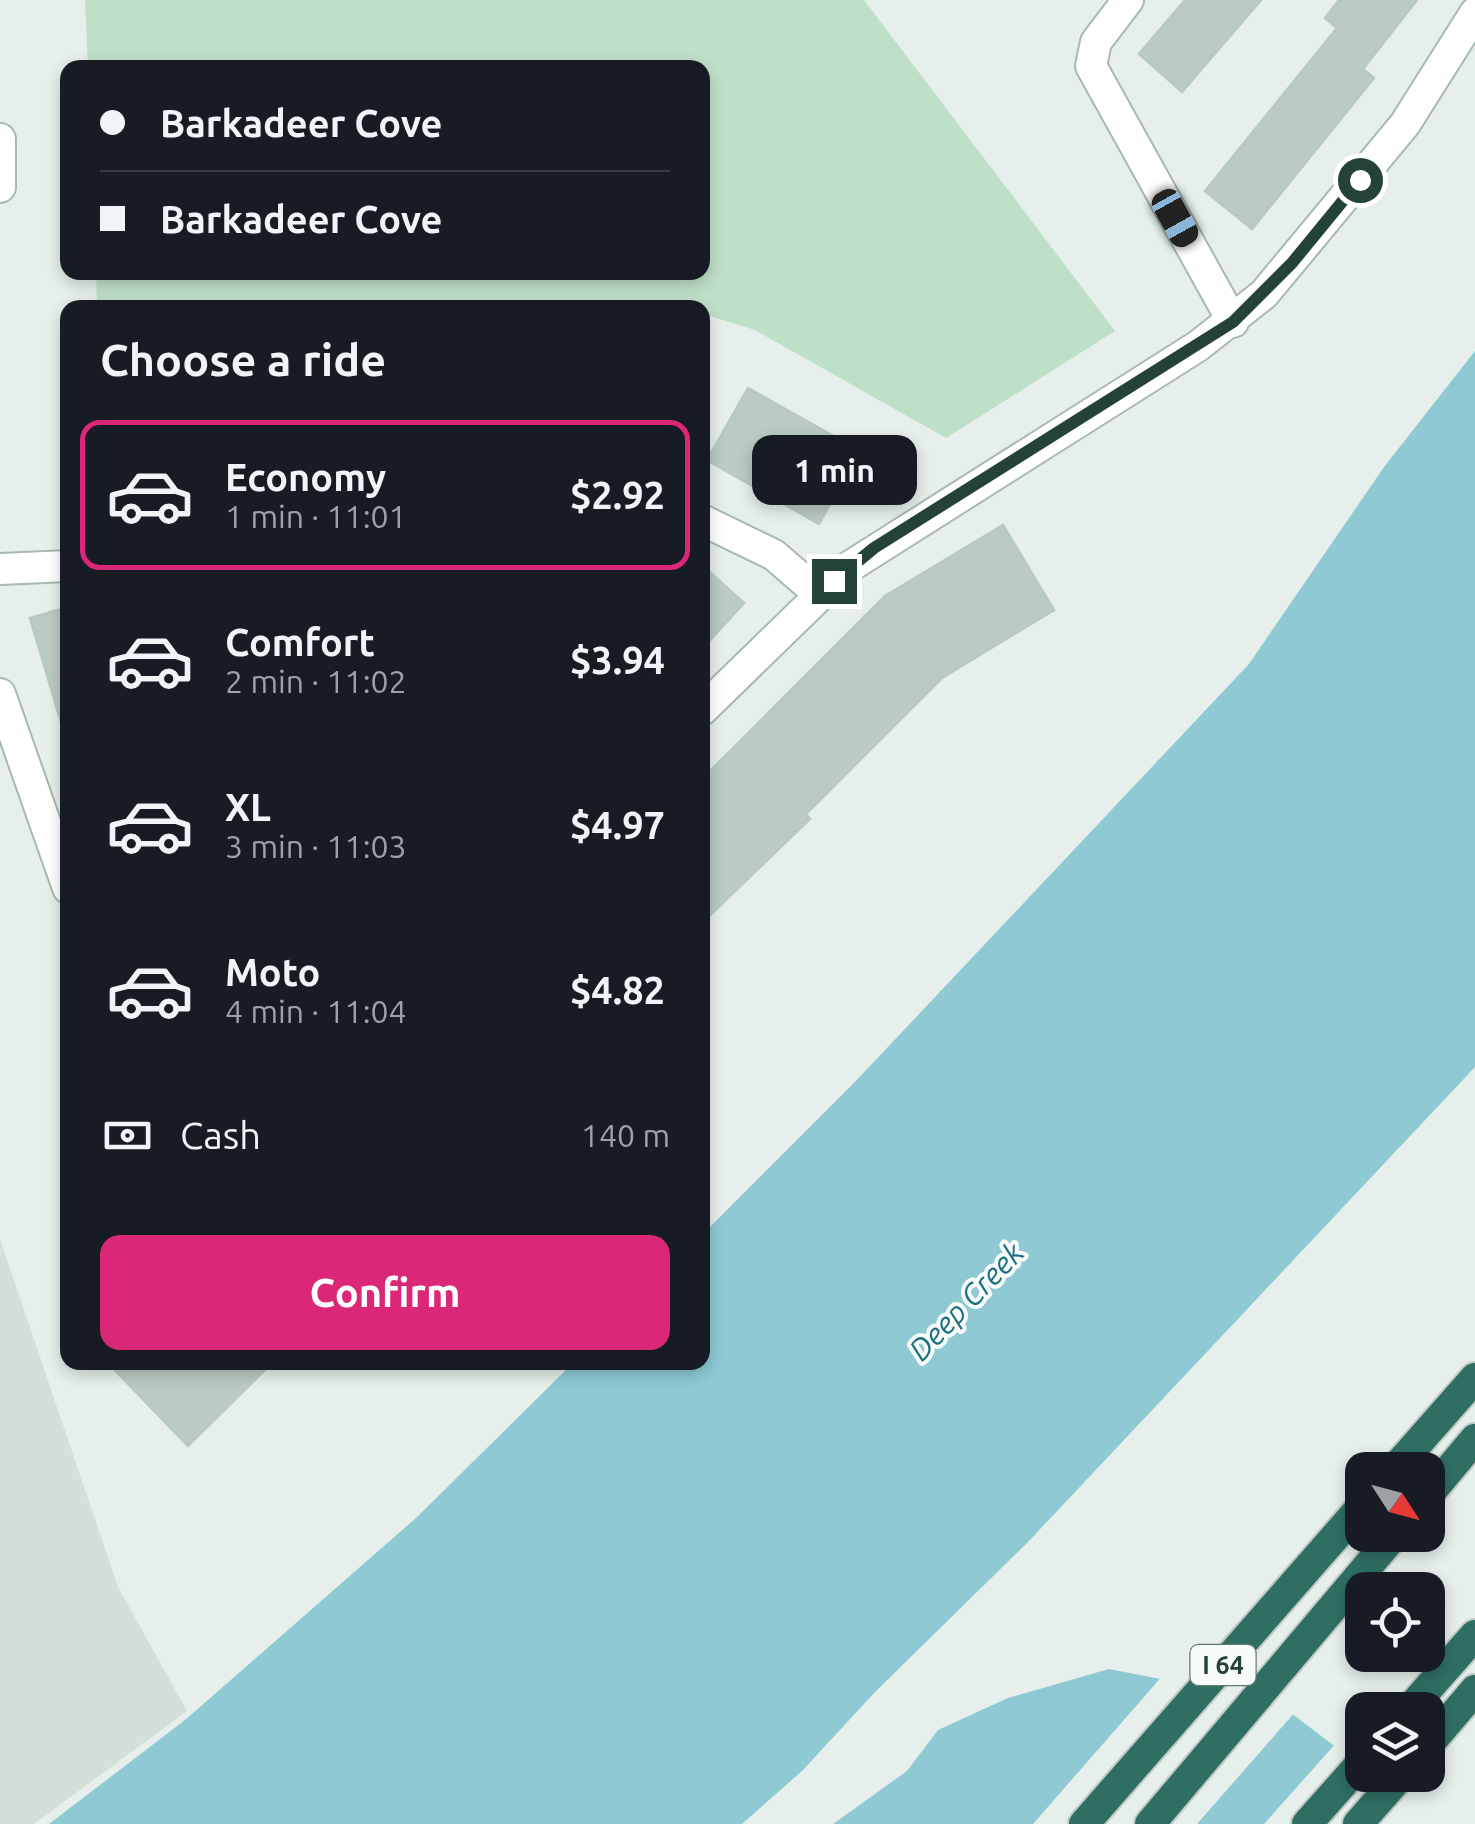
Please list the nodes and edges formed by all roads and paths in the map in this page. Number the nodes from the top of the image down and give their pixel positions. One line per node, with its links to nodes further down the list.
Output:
1 (1128, 0): 5 (street)
2 (1475, 13): 5 (street)
3 (0, 139): 4 (street)
4 (0, 187)
5 (1233, 322): 9 (street)
6 (710, 524): 9 (street)
7 (60, 566): 8 (street)
8 (0, 569)
9 (819, 594): 11 (street)
10 (0, 694): 12 (street)
11 (710, 702)
12 (60, 865)
13 (1475, 1378): 15 (highway)
14 (1475, 1439): 16 (highway)
15 (1410, 1452)
16 (1445, 1475)
17 (1345, 1525): 25 (highway, I 64)
18 (1380, 1552): 26 (highway)
19 (1475, 1635): 20 (highway)
20 (1425, 1692)
21 (1467, 1700): 22 (highway)
22 (1445, 1725)
23 (1345, 1781): 27 (highway)
24 (1386, 1792): 28 (highway)
25 (1084, 1824)
26 (1150, 1824)
27 (1307, 1824)
28 (1358, 1824)

